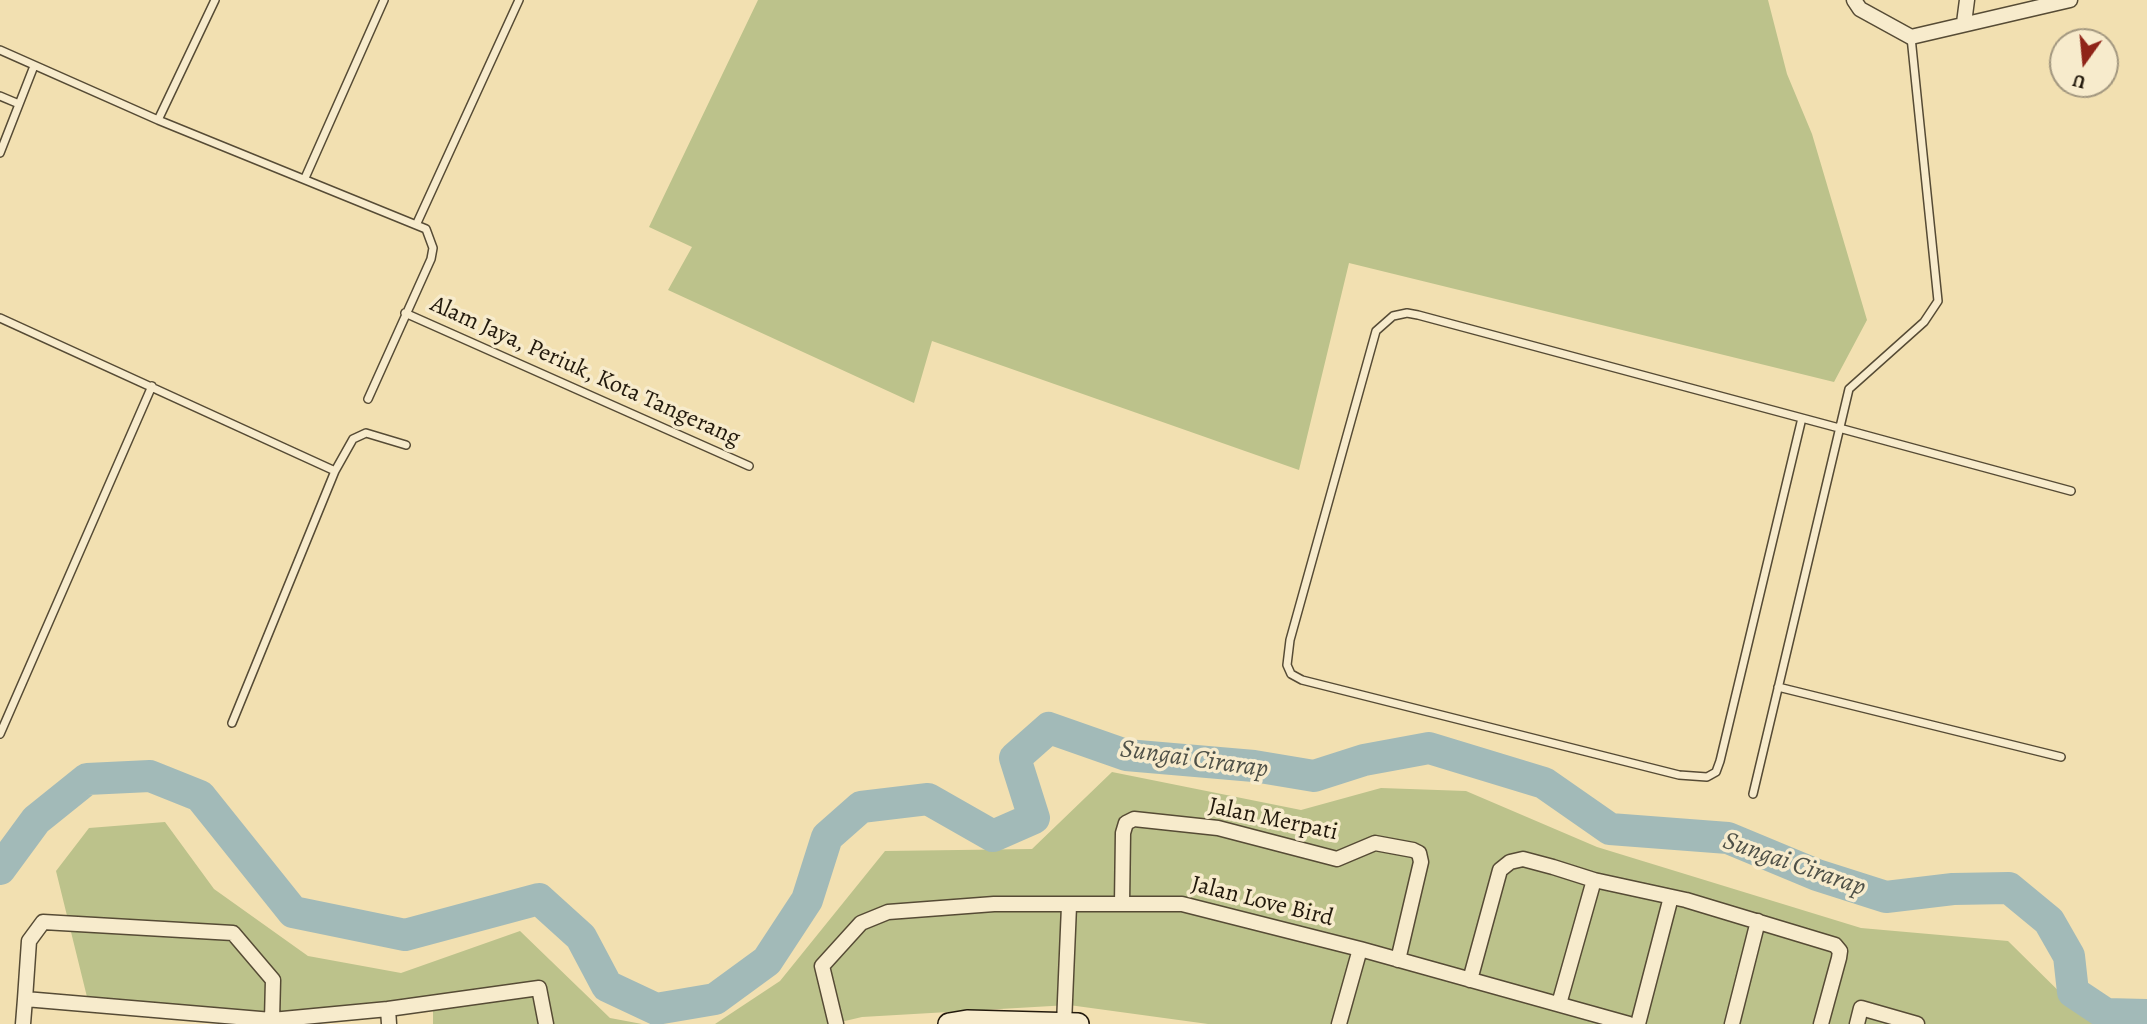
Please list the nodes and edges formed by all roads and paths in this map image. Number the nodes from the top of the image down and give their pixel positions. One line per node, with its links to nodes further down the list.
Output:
1 (215, 0): 13 (lane)
2 (384, 0): 15 (lane)
3 (519, 0): 16 (lane)
4 (1854, 0): 8 (street)
5 (1967, 0): 7 (street)
6 (2070, 0): 7 (street)
7 (1964, 23): 8 (street)
8 (1911, 37): 22 (lane)
9 (0, 50): 10 (lane)
10 (34, 66): 12 (lane); 13 (lane)
11 (0, 96): 12 (lane)
12 (19, 104): 14 (lane)
13 (158, 120): 15 (lane)
14 (0, 153)
15 (305, 178): 16 (lane)
16 (417, 223): 17 (lane, Alam Jaya, Periuk, Kota Tangerang)
17 (405, 313): 20 (lane, Alam Jaya, Periuk, Kota Tangerang); 24 (lane, Alam Jaya, Periuk, Kota Tangerang)
18 (0, 318): 19 (lane)
19 (152, 386): 25 (lane); 29 (lane)
20 (368, 399)
21 (1802, 418): 21 (lane); 22 (lane)
22 (1839, 428): 26 (lane); 27 (lane)
23 (407, 445): 25 (lane)
24 (749, 466)
25 (335, 471): 28 (lane)
26 (2071, 491)
27 (1778, 687): 30 (lane); 31 (lane)
28 (232, 723)
29 (0, 734)
30 (2061, 757)
31 (1753, 794)
32 (1594, 880): 33 (street); 39 (street); 41 (street)
33 (1671, 897): 36 (street); 52 (street)
34 (1122, 904): 35 (street, Jalan Love Bird); 37 (street, Jalan Love Bird); 38 (street, Jalan Merpati)
35 (1069, 906): 44 (street); 48 (street, Jalan Love Bird)
36 (1758, 921): 53 (street); 54 (street)
37 (1360, 949): 38 (street, Jalan Love Bird); 50 (street)
38 (1398, 960): 39 (street, Jalan Love Bird)
39 (1470, 980): 41 (street, Jalan Love Bird)
40 (25, 999): 43 (street); 43 (street); 45 (street)
41 (1559, 1004): 51 (street, Jalan Love Bird)
42 (388, 1009): 43 (street); 46 (street); 47 (street)
43 (272, 1020)
44 (1068, 1023): 49 (main road)
45 (23, 1024)
46 (389, 1024)
47 (546, 1024)
48 (836, 1024)
49 (948, 1024)
50 (1339, 1024)
51 (1629, 1024)
52 (1638, 1024)
53 (1732, 1024)
54 (1821, 1024)
55 (1857, 1024): 56 (street)
56 (1917, 1024)

